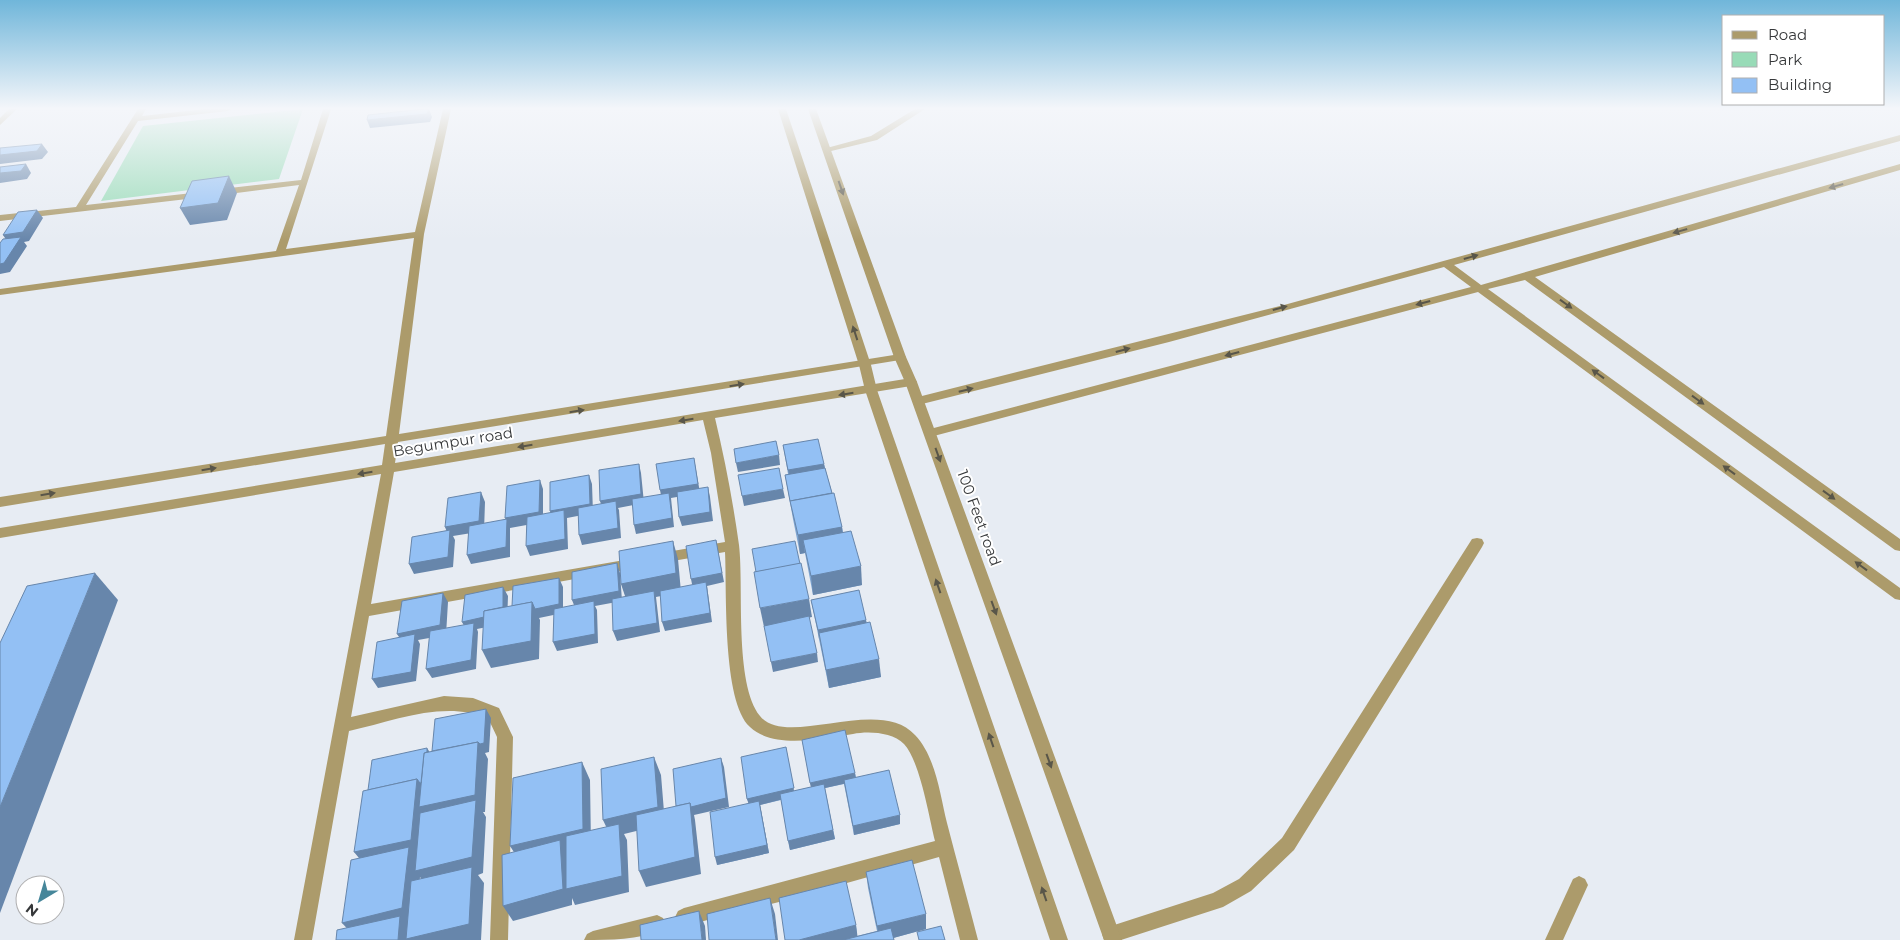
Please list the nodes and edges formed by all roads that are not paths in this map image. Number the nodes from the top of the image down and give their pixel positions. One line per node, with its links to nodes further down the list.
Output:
1 (115, 153): 9 (street)
2 (314, 153): 8 (street)
3 (437, 153): 11 (street)
4 (796, 153): 18 (street, one-way to 4)
5 (828, 153): 17 (street, 100 Feet road, one-way to 17)
6 (1846, 153): 13 (street, one-way to 6)
7 (1900, 167): 14 (street, one-way to 14)
8 (305, 182): 9 (street); 12 (street)
9 (79, 209): 10 (street)
10 (0, 218)
11 (419, 234): 12 (street); 24 (street)
12 (280, 254): 16 (street)
13 (1446, 264): 15 (street); 21 (street, one-way to 13)
14 (1527, 276): 15 (street); 30 (street, one-way to 30)
15 (1480, 288): 23 (street, one-way to 23); 31 (street, one-way to 15)
16 (0, 292)
17 (900, 358): 18 (street, Begumpur road); 19 (street, 100 Feet road)
18 (865, 365): 20 (street); 24 (street, Begumpur road, one-way to 18)
19 (911, 382): 20 (street, Begumpur road); 21 (street, 100 Feet road)
20 (871, 390): 22 (street, Begumpur road, one-way to 22); 41 (street, one-way to 20)
21 (918, 401): 23 (street, 100 Feet road)
22 (708, 416): 25 (street, Begumpur road, one-way to 25); 29 (street)
23 (930, 433): 36 (street, 100 Feet road, one-way to 36)
24 (392, 441): 25 (street); 26 (street, Begumpur road, one-way to 24)
25 (388, 469): 27 (street, Begumpur road, one-way to 27); 32 (street)
26 (0, 502)
27 (0, 533)
28 (1477, 543): 36 (street)
29 (732, 546): 32 (street); 34 (street)
30 (1900, 546)
31 (1900, 595)
32 (363, 611): 33 (street)
33 (342, 726): 37 (street); 38 (street)
34 (944, 847): 39 (street); 40 (street)
35 (1579, 885): 42 (street)
36 (1112, 937)
37 (303, 940)
38 (499, 940)
39 (592, 940)
40 (969, 940)
41 (1059, 940)
42 (1554, 940)

